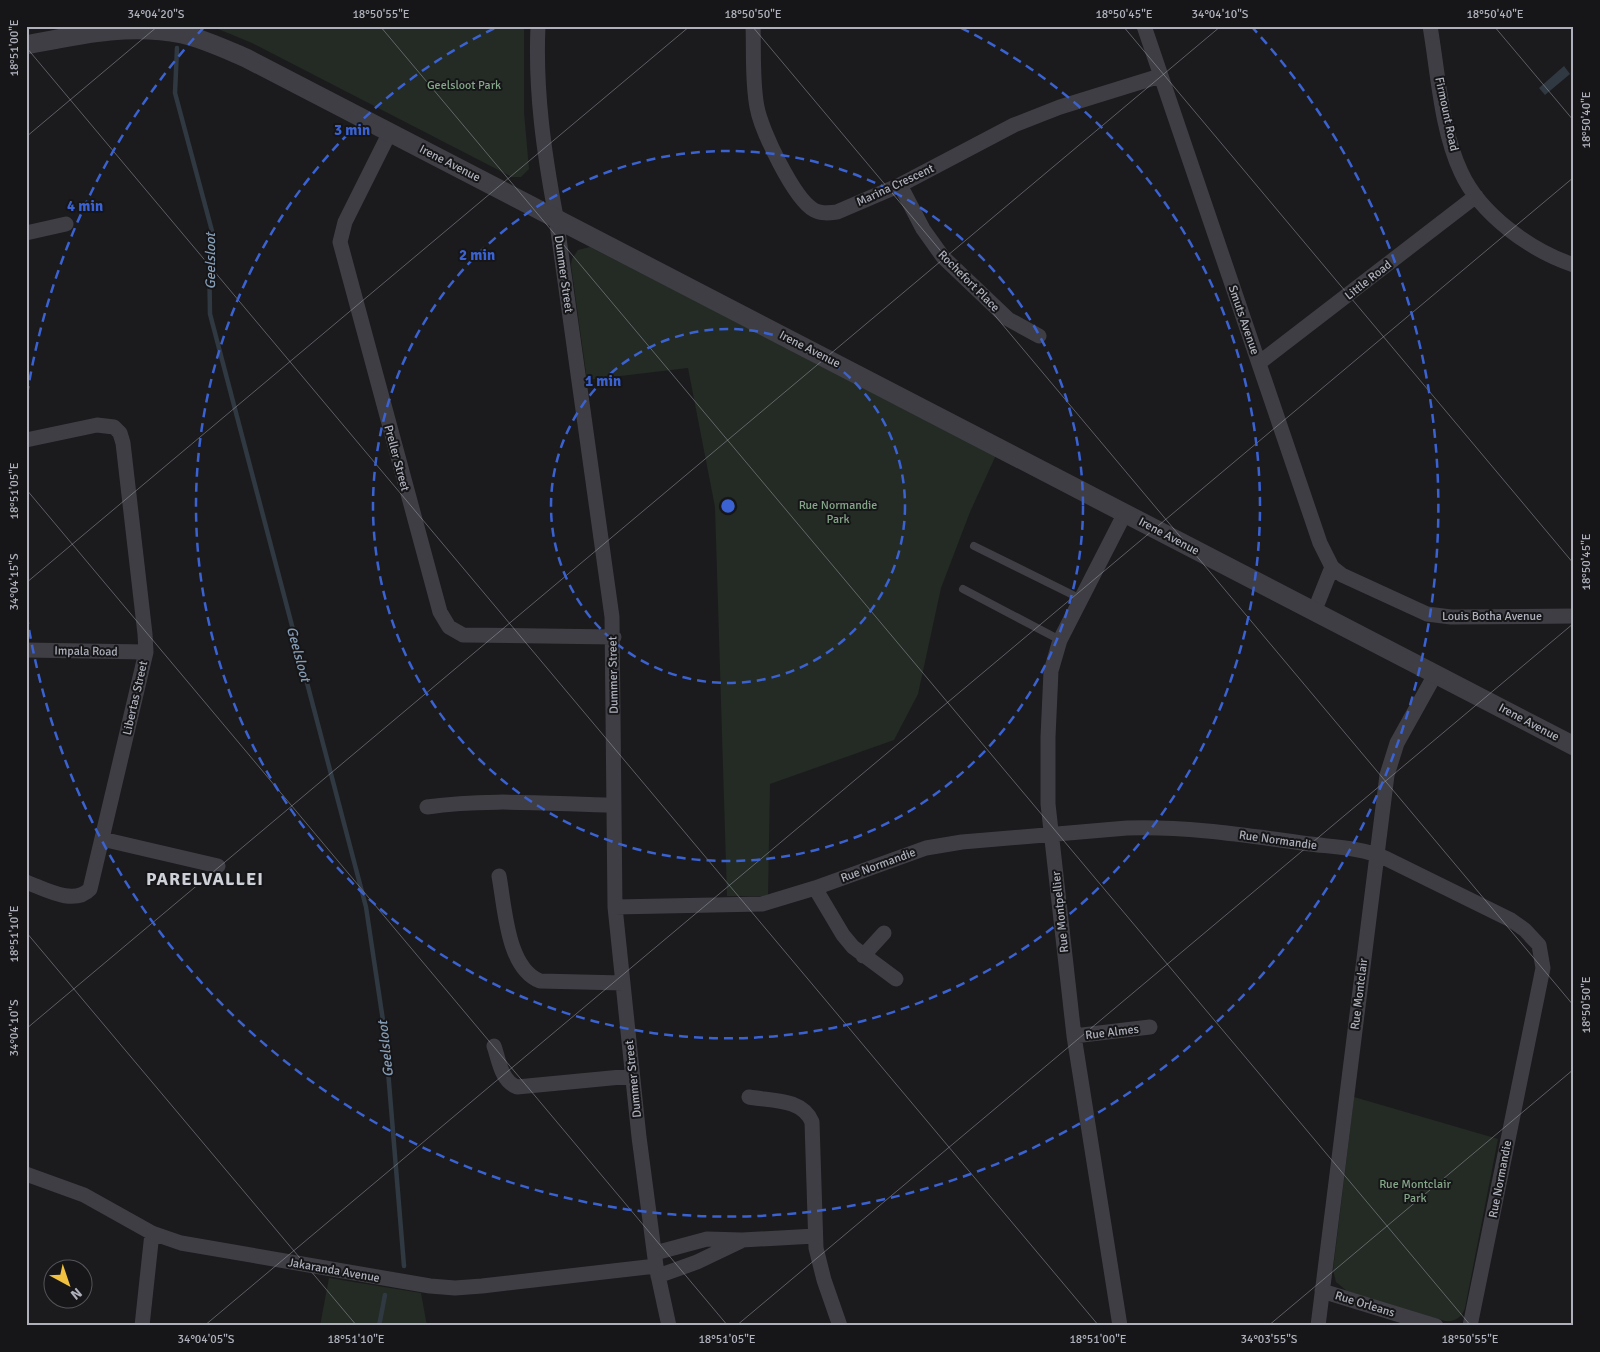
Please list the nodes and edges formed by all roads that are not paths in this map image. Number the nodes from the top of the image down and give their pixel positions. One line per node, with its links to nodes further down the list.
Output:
1 (538, 26): 12 (street, Dummer Street)
2 (753, 26): 10 (street, Marina Crescent)
3 (1144, 26): 8 (street, Smuts Avenue)
4 (1430, 26): 6 (street, Firmount Road)
5 (1444, 26): 6 (street)
6 (1433, 42): 11 (street, Firmount Road)
7 (26, 45): 9 (street, Irene Avenue)
8 (1160, 76): 10 (street, Marina Crescent); 17 (street, Smuts Avenue)
9 (390, 132): 12 (street, Irene Avenue); 26 (street, Preller Street)
10 (900, 185): 16 (street, Rochefort Place)
11 (1476, 196): 15 (street, Firmount Road); 17 (street, Little Road)
12 (556, 217): 19 (street, Irene Avenue); 26 (street, Dummer Street)
13 (66, 224): 14 (street)
14 (26, 232)
15 (1574, 265)
16 (1039, 336)
17 (1260, 363): 21 (street, Smuts Avenue)
18 (26, 440): 29 (street, Libertas Street)
19 (1125, 512): 23 (street, Rue Montpellier); 24 (street, Irene Avenue)
20 (974, 546): 23 (lane)
21 (1332, 567): 24 (street); 25 (street, Louis Botha Avenue)
22 (963, 589): 27 (lane)
23 (1081, 599): 27 (street, Rue Montpellier)
24 (1314, 612): 30 (street, Irene Avenue)
25 (1574, 616)
26 (614, 637): 32 (street, Dummer Street)
27 (1060, 640): 34 (street, Rue Montpellier)
28 (26, 650): 29 (street, Impala Road)
29 (146, 652): 35 (street, Libertas Street)
30 (1436, 673): 31 (street, Irene Avenue); 36 (street, Rue Montclair)
31 (1574, 746)
32 (614, 805): 33 (street); 41 (street, Dummer Street)
33 (427, 807)
34 (1052, 835): 36 (street, Rue Normandie); 40 (street, Rue Normandie); 47 (street, Rue Montpellier)
35 (102, 839): 37 (street); 39 (street, Libertas Street)
36 (1376, 854): 56 (street, Rue Montclair); 63 (street, Rue Normandie)
37 (218, 866)
38 (499, 876): 45 (street)
39 (26, 882)
40 (815, 888): 41 (street, Rue Normandie); 43 (street)
41 (615, 906): 45 (street, Dummer Street)
42 (884, 933): 43 (street)
43 (863, 956): 44 (street)
44 (896, 979)
45 (623, 983): 49 (street, Dummer Street)
46 (1150, 1027): 47 (street, Rue Almes)
47 (1074, 1036): 60 (street, Rue Montpellier)
48 (494, 1046): 49 (street)
49 (632, 1076): 55 (street, Dummer Street)
50 (749, 1097): 53 (street)
51 (26, 1174): 52 (street, Jakaranda Avenue)
52 (152, 1233): 55 (street, Jakaranda Avenue); 57 (street)
53 (815, 1236): 54 (street); 59 (street)
54 (742, 1240): 55 (street); 55 (street)
55 (656, 1265): 58 (street, Dummer Street)
56 (1322, 1291): 61 (street, Rue Montclair); 62 (street, Rue Orleans)
57 (142, 1326)
58 (669, 1326)
59 (840, 1326)
60 (1120, 1326)
61 (1318, 1326)
62 (1436, 1326)
63 (1470, 1326)

